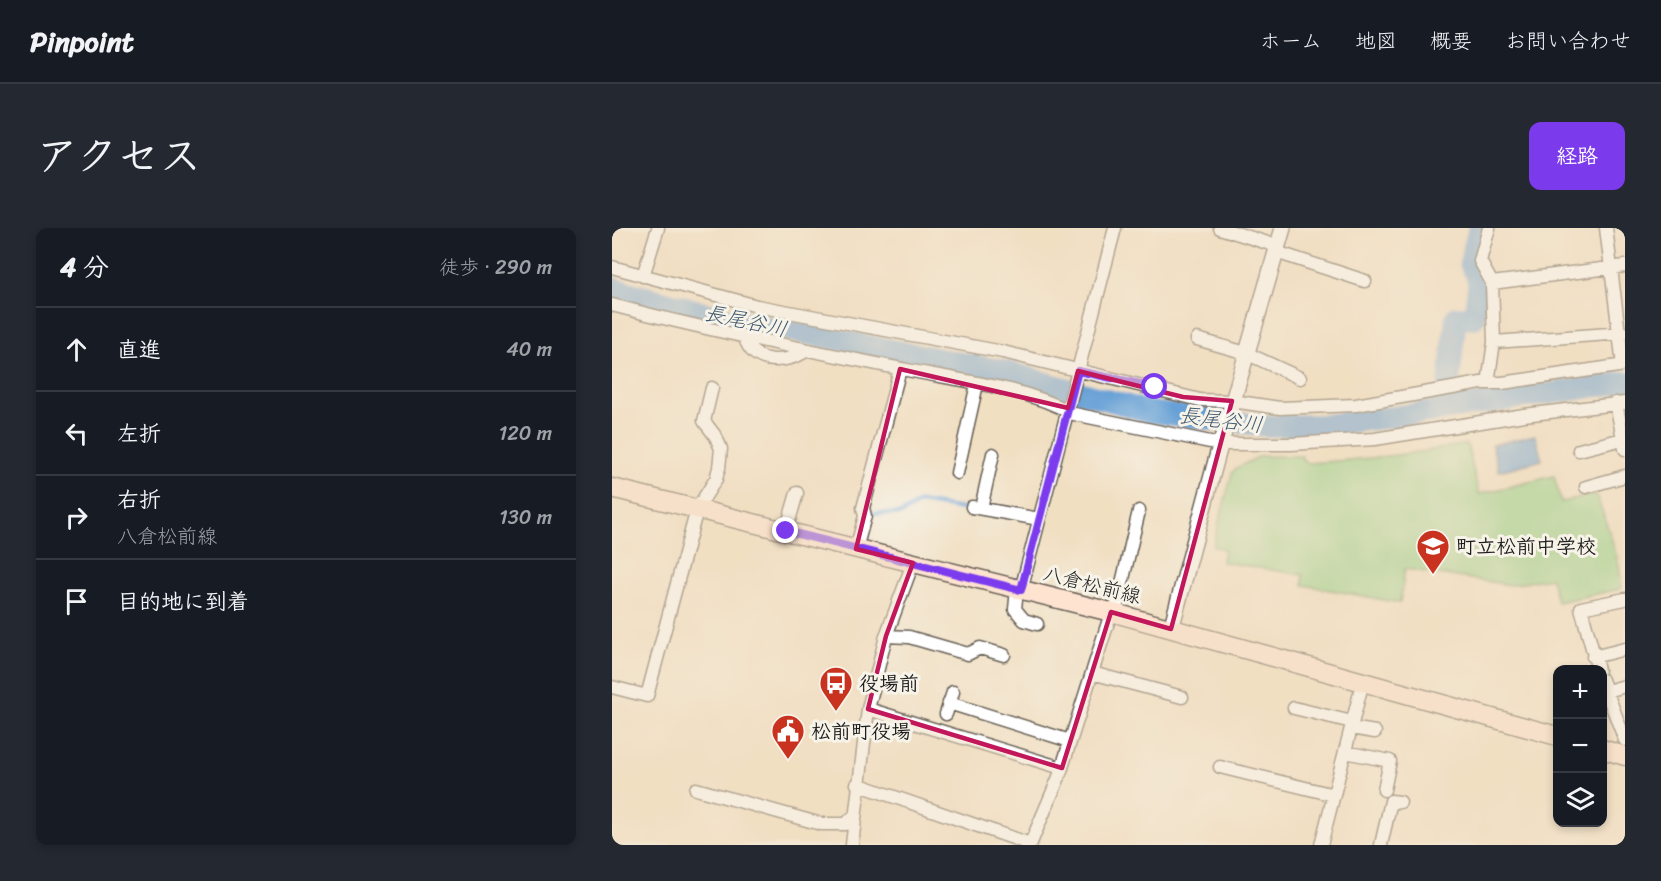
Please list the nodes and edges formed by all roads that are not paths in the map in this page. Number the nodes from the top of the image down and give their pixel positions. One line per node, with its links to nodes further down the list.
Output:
1 (658, 228): 11 (street)
2 (1115, 228): 21 (street)
3 (1220, 228): 7 (street)
4 (1283, 228): 7 (street)
5 (1489, 228): 13 (street)
6 (1606, 228): 10 (street)
7 (1277, 249): 12 (street); 18 (street)
8 (1625, 266): 10 (street)
9 (612, 267): 11 (street)
10 (1611, 268): 13 (street); 15 (street)
11 (643, 276): 21 (street)
12 (1365, 281)
13 (1492, 283): 17 (street)
14 (612, 304): 20 (street)
15 (1621, 333): 17 (street); 19 (street)
16 (1197, 339): 18 (street)
17 (1494, 342): 23 (street)
18 (1246, 353): 22 (street); 26 (street)
19 (1624, 365): 23 (street)
20 (900, 369): 24 (street); 42 (street)
21 (1078, 375): 26 (street); 28 (street)
22 (1300, 378)
23 (1488, 383): 26 (street)
24 (977, 384): 28 (street); 33 (street)
25 (712, 388): 38 (street)
26 (1232, 403): 29 (street)
27 (1620, 403): 29 (street); 30 (street)
28 (1068, 409): 29 (street); 40 (street)
29 (1220, 443): 48 (street)
30 (1624, 444): 31 (street)
31 (1579, 450)
32 (993, 454): 40 (street)
33 (957, 473)
34 (1625, 476): 35 (street)
35 (1586, 487)
36 (612, 488): 38 (main road, 八倉松前線)
37 (797, 493): 41 (street)
38 (698, 509): 41 (main road, 八倉松前線); 58 (street)
39 (1139, 511): 46 (street)
40 (1039, 519): 44 (street)
41 (786, 531): 42 (main road, 八倉松前線)
42 (855, 549): 43 (main road, 八倉松前線)
43 (913, 563): 44 (main road, 八倉松前線); 49 (street)
44 (1019, 589): 46 (main road, 八倉松前線); 47 (street)
45 (1625, 599): 52 (street)
46 (1113, 613): 48 (main road, 八倉松前線); 54 (street)
47 (1037, 624)
48 (1171, 628): 55 (main road, 八倉松前線)
49 (886, 636): 51 (street); 63 (street)
50 (1625, 649): 52 (street)
51 (1004, 654)
52 (1593, 657): 53 (street)
53 (1596, 665)
54 (1092, 673): 60 (street); 69 (street)
55 (1363, 681): 65 (street); 67 (main road, 八倉松前線)
56 (1607, 685): 57 (street)
57 (1625, 686)
58 (612, 687)
59 (1607, 689): 64 (street)
60 (1182, 697)
61 (950, 703): 69 (street)
62 (1294, 708): 65 (street)
63 (868, 710): 74 (street); 75 (street)
64 (1622, 719): 68 (street)
65 (1352, 725): 66 (street); 71 (street)
66 (1375, 732)
67 (1553, 735)
68 (1625, 740)
69 (1070, 741): 74 (street)
70 (1607, 751): 72 (main road)
71 (1345, 752): 77 (street); 78 (street)
72 (1625, 756)
73 (1220, 767): 78 (street)
74 (1062, 768): 81 (street)
75 (857, 784): 80 (street); 81 (street)
76 (696, 789): 80 (street)
77 (1384, 790)
78 (1334, 795): 83 (street)
79 (1400, 802): 84 (street)
80 (854, 816): 82 (street)
81 (1030, 844)
82 (852, 845)
83 (1321, 845)
84 (1381, 845)

